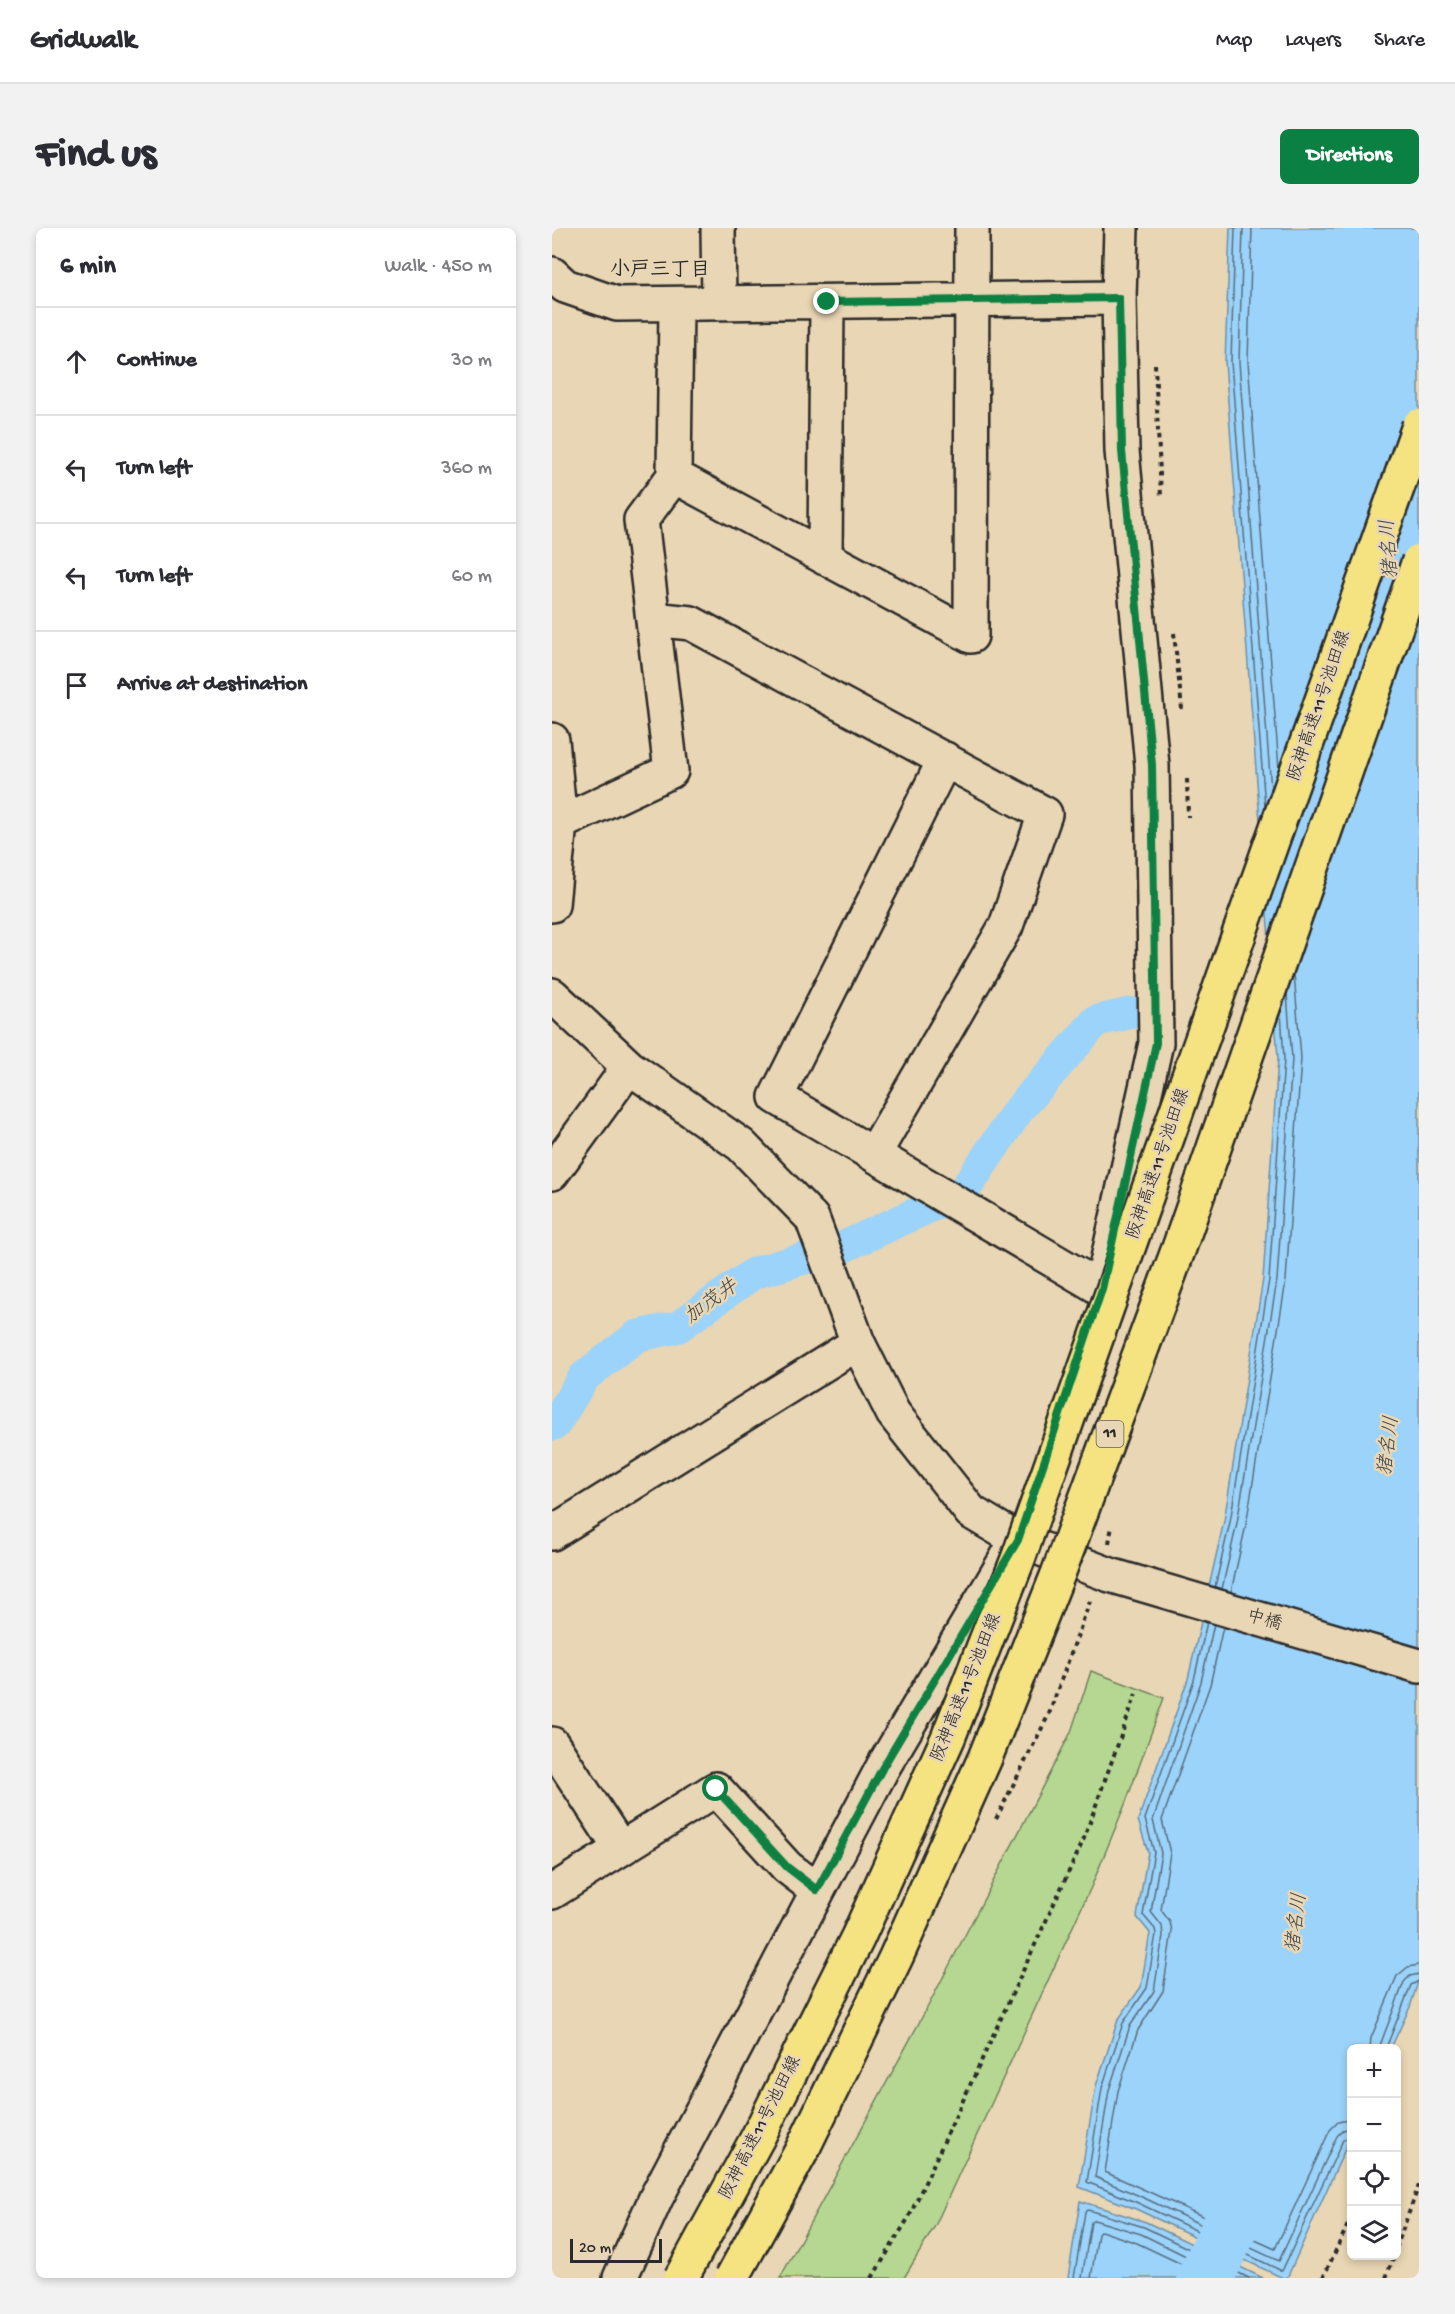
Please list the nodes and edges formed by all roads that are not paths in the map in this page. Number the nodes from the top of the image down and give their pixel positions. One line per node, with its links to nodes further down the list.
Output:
1 (718, 228): 8 (street)
2 (972, 228): 6 (street)
3 (1121, 228): 5 (street)
4 (552, 274): 9 (street)
5 (1119, 298): 6 (street); 23 (street)
6 (973, 300): 7 (street); 12 (street)
7 (827, 302): 8 (street); 12 (street)
8 (719, 303): 9 (street)
9 (676, 304): 11 (street)
10 (1419, 426): 33 (highway, 阪神高速11号池田線, bridge)
11 (674, 476): 12 (street); 14 (street)
12 (825, 558)
13 (1419, 561): 34 (highway, 11, bridge)
14 (653, 619): 16 (street); 17 (street)
15 (552, 740): 17 (street)
16 (945, 759): 21 (street); 21 (street)
17 (560, 823): 18 (street)
18 (552, 905)
19 (552, 995): 20 (street, 中橋)
20 (629, 1067): 22 (street); 24 (street, 中橋)
21 (874, 1154): 23 (street)
22 (552, 1173)
23 (1102, 1289): 26 (street)
24 (858, 1343): 25 (street); 26 (street, 中橋)
25 (552, 1533)
26 (1018, 1540): 27 (street, 中橋); 30 (street)
27 (1419, 1666)
28 (552, 1743): 29 (street)
29 (620, 1848): 30 (street); 31 (street)
30 (817, 1890): 32 (street)
31 (552, 1892)
32 (620, 2278)
33 (681, 2278)
34 (732, 2278)

